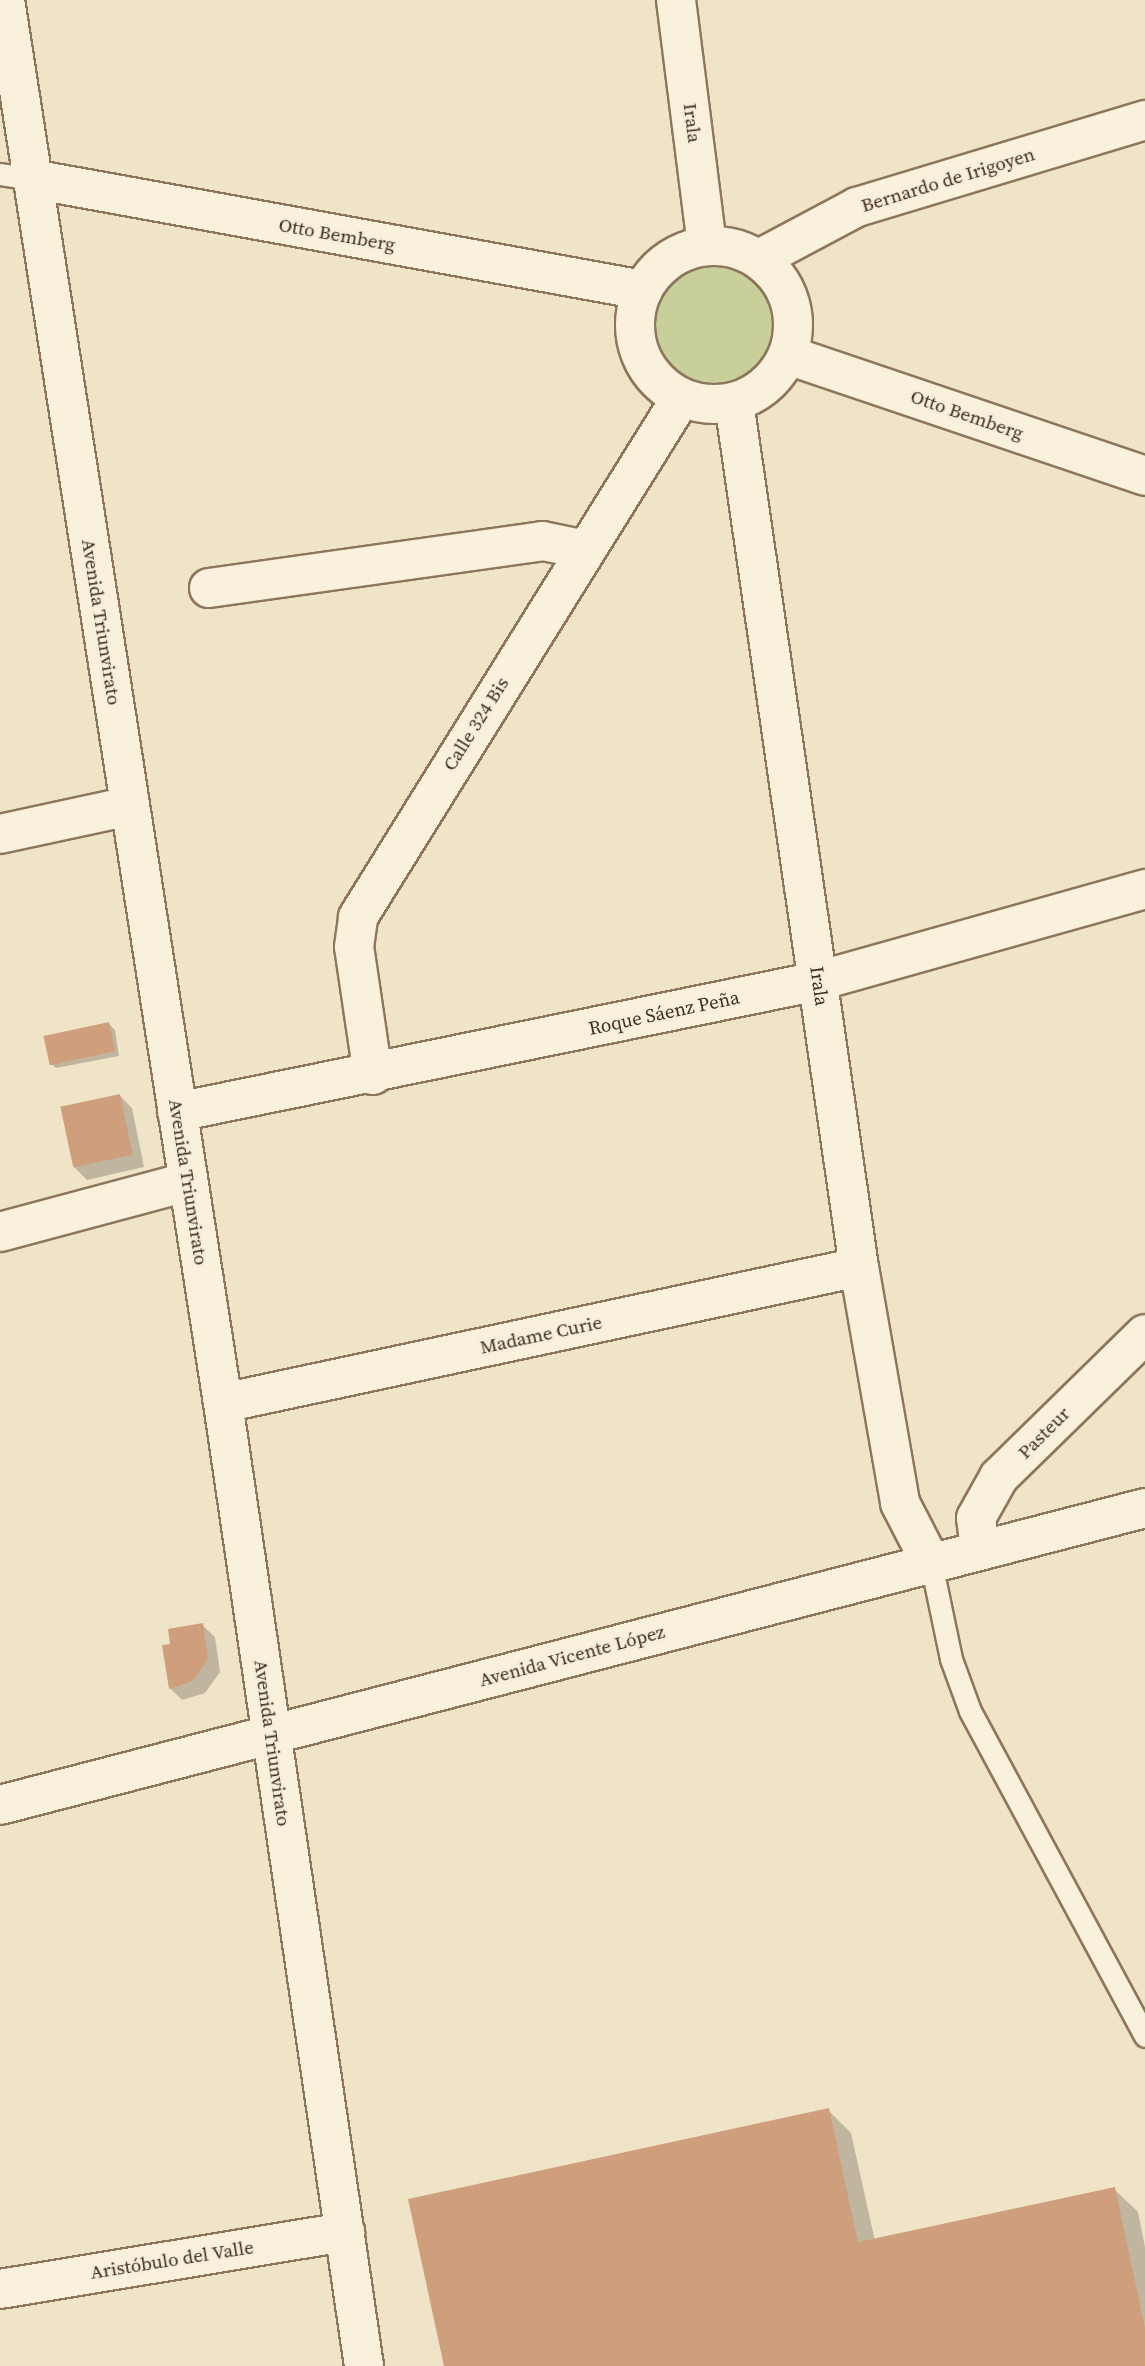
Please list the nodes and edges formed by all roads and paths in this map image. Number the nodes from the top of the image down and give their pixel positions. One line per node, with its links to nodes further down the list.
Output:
1 (5, 0): 4 (street, Avenida Triunvirato)
2 (676, 0): 5 (street, Irala)
3 (1145, 120): 6 (street, Bernardo de Irigoyen)
4 (16, 176): 7 (street, Otto Bemberg); 14 (street, Avenida Triunvirato)
5 (707, 246): 6 (street); 7 (street)
6 (758, 259): 8 (street)
7 (643, 290): 9 (street)
8 (788, 355): 10 (street); 11 (street, Otto Bemberg)
9 (681, 398): 10 (street); 12 (street, Calle 324 Bis)
10 (734, 402): 17 (street, Irala)
11 (1145, 476)
12 (586, 550): 13 (street); 18 (street, Calle 324 Bis)
13 (209, 588)
14 (129, 806): 15 (street); 19 (street, Avenida Triunvirato)
15 (0, 834)
16 (1145, 889): 17 (street, Roque Sáenz Peña)
17 (818, 981): 18 (street, Roque Sáenz Peña); 22 (street, Irala)
18 (373, 1074): 19 (street, Roque Sáenz Peña)
19 (177, 1112): 20 (street, Avenida Triunvirato)
20 (187, 1182): 21 (street); 24 (street, Avenida Triunvirato)
21 (0, 1232)
22 (859, 1267): 24 (street, Madame Curie); 27 (street, Irala)
23 (1145, 1334): 26 (street, Pasteur)
24 (223, 1403): 28 (street, Avenida Triunvirato)
25 (1145, 1508): 26 (street, Avenida Vicente López)
26 (980, 1550): 27 (street, Avenida Vicente López)
27 (931, 1563): 28 (street, Avenida Vicente López); 30 (lane)
28 (270, 1734): 29 (street, Avenida Vicente López); 31 (street, Avenida Triunvirato)
29 (0, 1805)
30 (1145, 2036)
31 (345, 2232): 32 (street, Aristóbulo del Valle); 33 (street, Avenida Triunvirato)
32 (0, 2289)
33 (364, 2366)

